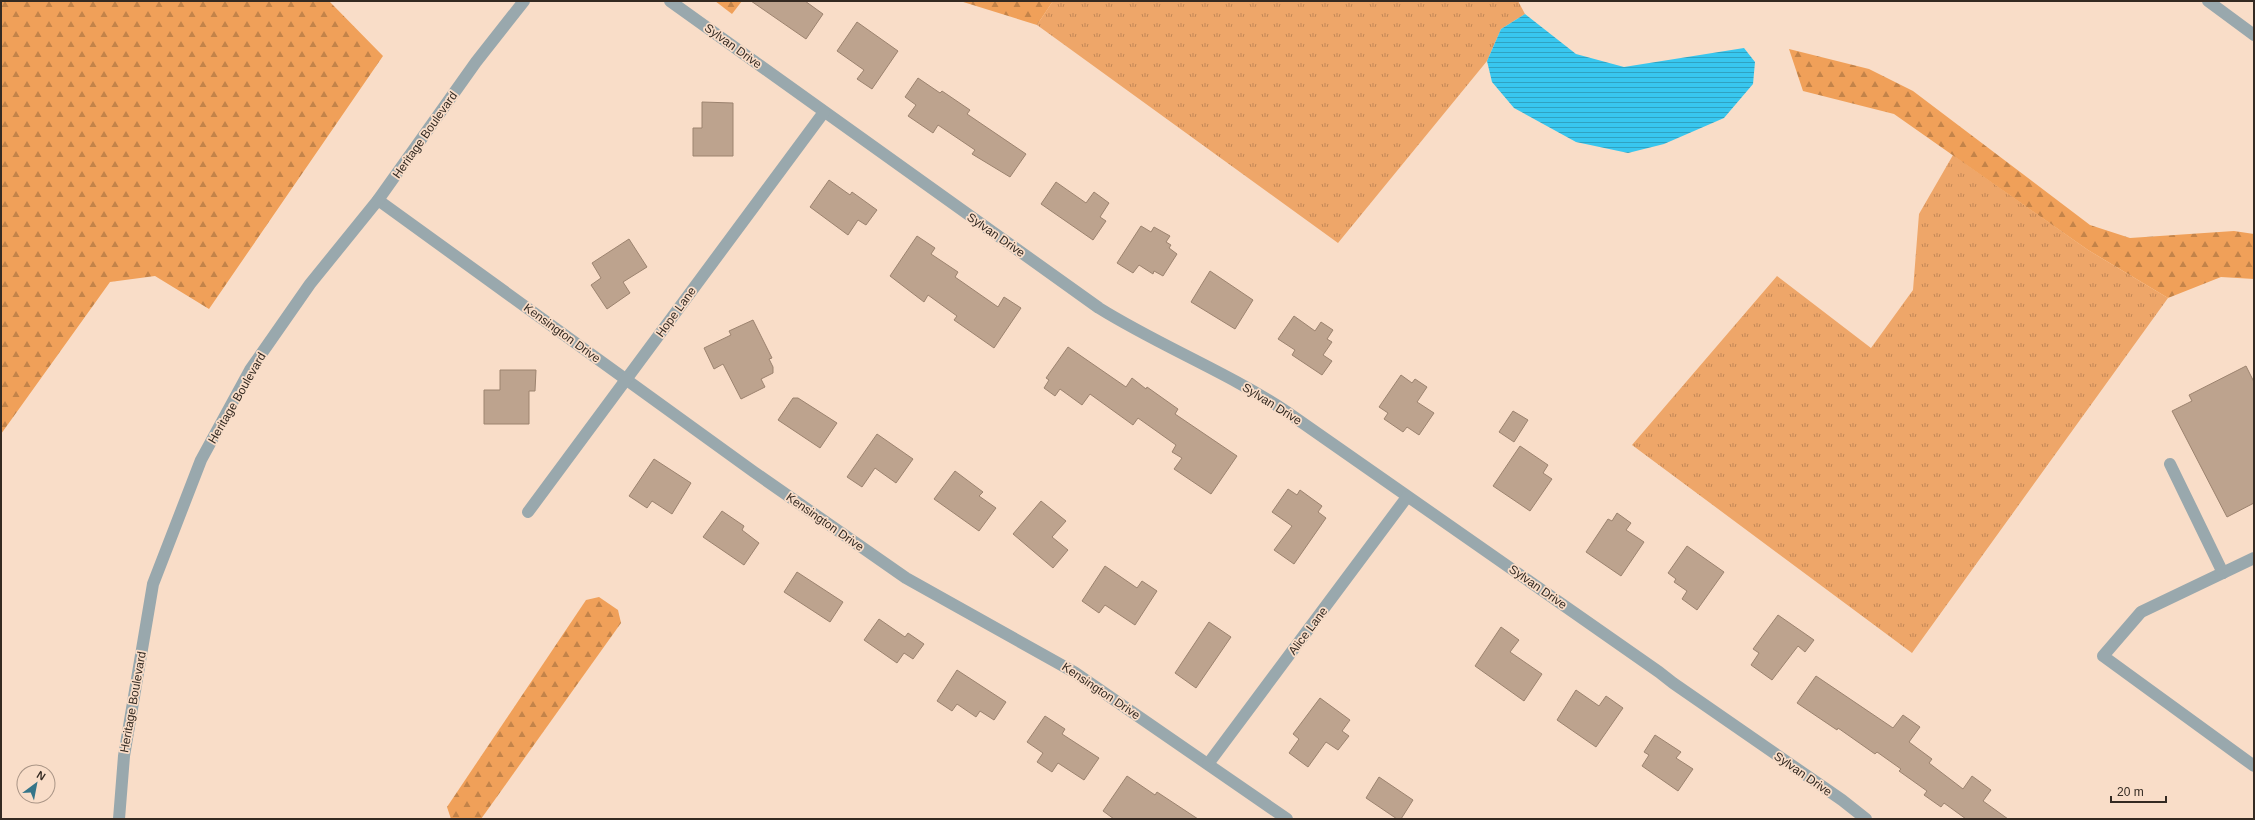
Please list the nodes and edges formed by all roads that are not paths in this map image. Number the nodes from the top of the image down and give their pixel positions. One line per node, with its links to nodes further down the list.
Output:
1 (524, 1): 6 (street, Heritage Boulevard)
2 (670, 1): 5 (street, Sylvan Drive)
3 (2208, 1): 4 (street)
4 (2254, 35)
5 (824, 112): 7 (street, Hope Lane); 9 (street, Sylvan Drive)
6 (378, 200): 7 (street, Kensington Drive); 15 (street, Heritage Boulevard)
7 (626, 379): 10 (street, Hope Lane); 13 (street, Kensington Drive)
8 (2170, 464): 12 (street)
9 (1407, 497): 13 (street, Alice Lane); 17 (street, Sylvan Drive)
10 (528, 512)
11 (2254, 558): 12 (street)
12 (2223, 573): 14 (street)
13 (1208, 764): 16 (street, Kensington Drive)
14 (2254, 766)
15 (120, 819)
16 (1287, 819)
17 (1866, 819)

